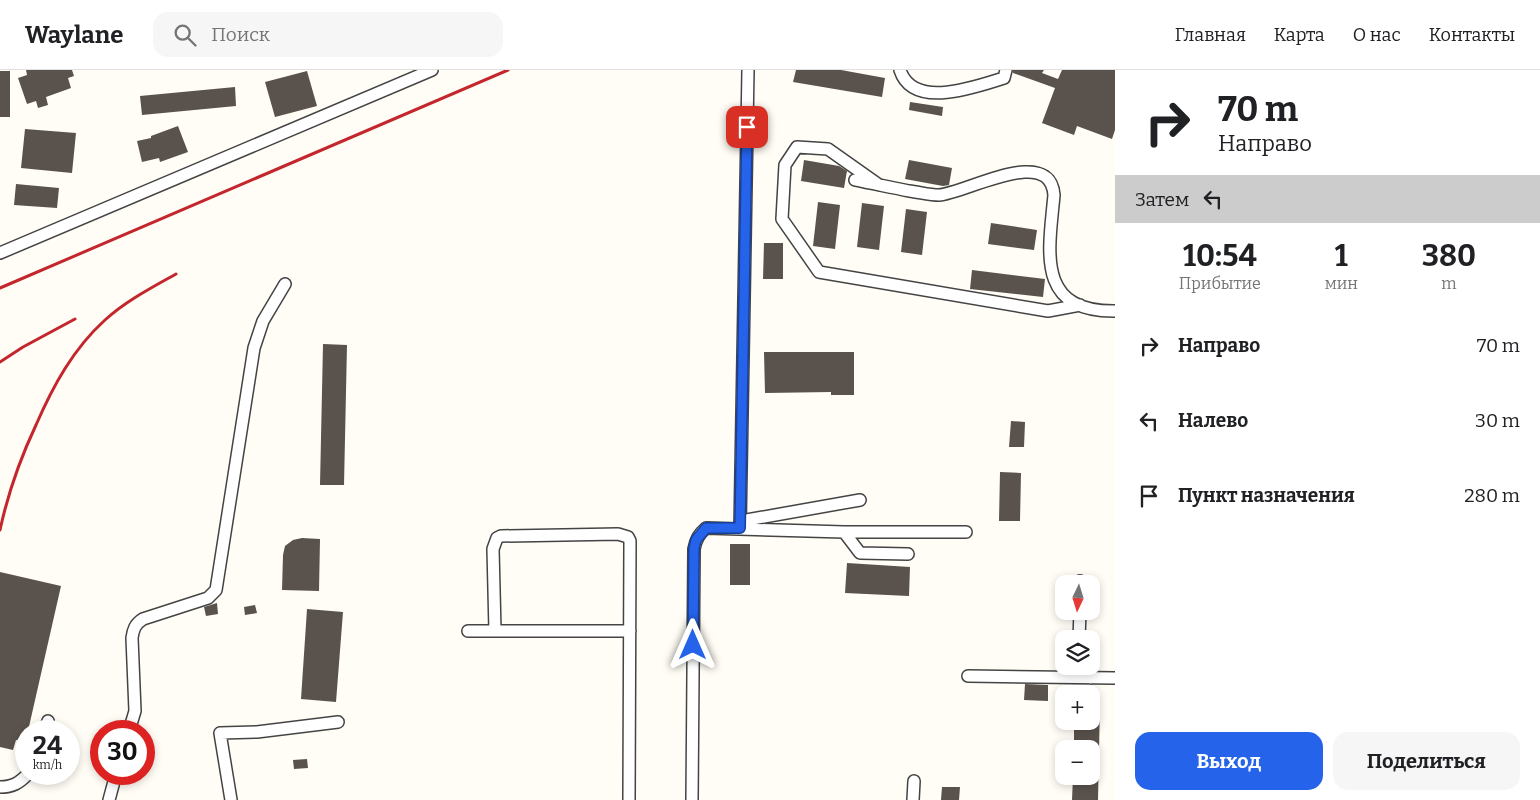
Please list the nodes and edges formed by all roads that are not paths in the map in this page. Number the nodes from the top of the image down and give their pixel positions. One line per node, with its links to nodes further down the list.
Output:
1 (432, 70): 7 (street)
2 (748, 70): 12 (street)
3 (900, 70): 4 (street)
4 (1006, 70)
5 (856, 180): 6 (street)
6 (879, 185): 9 (street); 9 (street)
7 (0, 253)
8 (286, 284): 23 (street)
9 (1080, 305): 10 (street)
10 (1115, 311)
11 (860, 500): 12 (street)
12 (740, 525): 13 (street); 32 (street)
13 (844, 532): 14 (street); 15 (street)
14 (966, 532)
15 (908, 554)
16 (468, 631): 17 (street)
17 (496, 631): 18 (street); 18 (street)
18 (630, 631): 31 (street)
19 (1089, 675): 21 (street)
20 (968, 676): 21 (street)
21 (1091, 678): 22 (street)
22 (1115, 678)
23 (133, 720)
24 (338, 722): 30 (street)
25 (914, 781): 33 (street)
26 (15, 785): 28 (street)
27 (113, 785): 29 (street)
28 (0, 787)
29 (109, 800)
30 (231, 800)
31 (629, 800)
32 (692, 800)
33 (913, 800)

